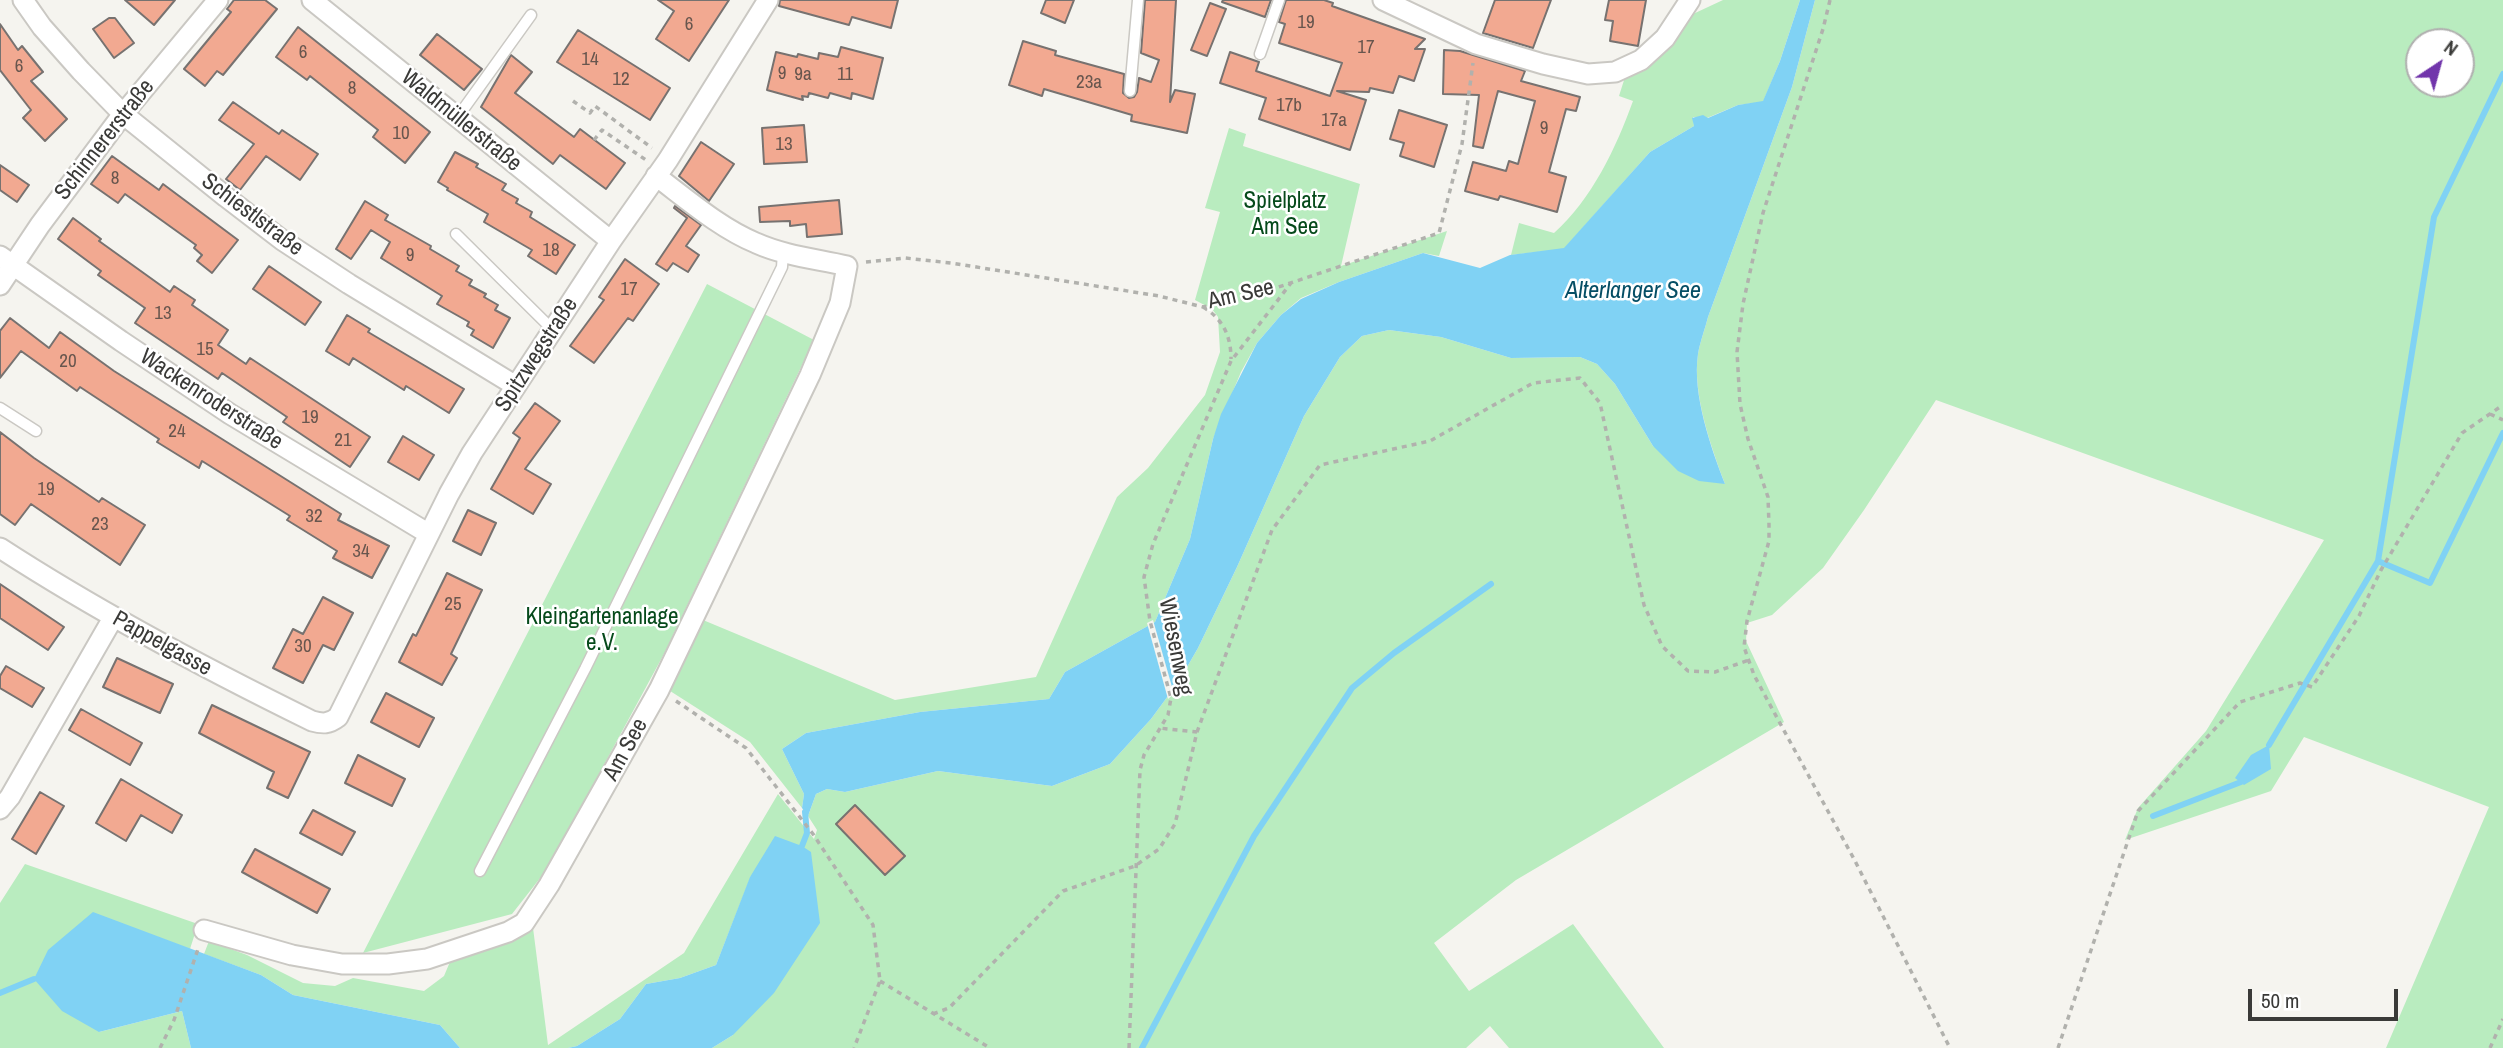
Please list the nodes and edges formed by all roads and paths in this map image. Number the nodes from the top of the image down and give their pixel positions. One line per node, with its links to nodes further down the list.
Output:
1 (23, 0): 15 (street, Schiestlstraße)
2 (218, 0): 15 (street, Schinnererstraße)
3 (312, 0): 16 (street, Waldmüllerstraße)
4 (768, 0): 18 (street, Spitzwegstraße)
5 (1138, 0): 13 (lane)
6 (1279, 0): 12 (lane)
7 (1382, 0): 11 (street)
8 (1690, 0): 11 (street)
9 (1830, 0): 39 (path)
10 (531, 15): 16 (lane)
11 (1476, 44): 25 (path, Am See)
12 (1260, 54)
13 (1130, 91)
14 (573, 101): 18 (path)
15 (123, 114): 23 (street, Schinnererstraße); 30 (street, Schiestlstraße)
16 (457, 118): 21 (street, Waldmüllerstraße)
17 (594, 140): 19 (path)
18 (668, 160): 19 (street, Spitzwegstraße)
19 (656, 176): 21 (street, Spitzwegstraße); 22 (street)
20 (456, 234): 28 (lane)
21 (611, 241): 28 (street, Spitzwegstraße)
22 (783, 253): 24 (street); 46 (lane)
23 (6, 261): 26 (street, Schinnererstraße); 36 (street, Wackenroderstraße)
24 (847, 265): 27 (path, Am See); 40 (street, Am See)
25 (1291, 283): 27 (path, Am See); 29 (path, Wiesenweg)
26 (0, 285)
27 (1203, 307): 29 (path)
28 (553, 330): 30 (street, Spitzwegstraße)
29 (1231, 361): 42 (path, Wiesenweg)
30 (516, 386): 36 (street, Spitzwegstraße)
31 (2503, 405): 33 (path)
32 (0, 408): 35 (lane)
33 (2490, 414): 34 (path); 56 (path)
34 (2503, 420)
35 (36, 431)
36 (429, 534): 41 (street, Spitzwegstraße)
37 (0, 548): 38 (street, Pappelgasse)
38 (113, 618): 41 (street, Pappelgasse); 44 (street)
39 (1749, 660): 43 (path); 55 (path)
40 (659, 690): 47 (street, Am See); 48 (path)
41 (331, 723)
42 (1159, 728): 43 (path); 45 (path, Wiesenweg)
43 (1197, 732): 45 (path)
44 (0, 809)
45 (1135, 866): 49 (path); 54 (path, Wiesenweg)
46 (480, 871)
47 (201, 937): 51 (path)
48 (880, 981): 49 (path); 52 (path)
49 (933, 1014): 53 (path)
50 (2503, 1018): 57 (path)
51 (160, 1048)
52 (854, 1048)
53 (990, 1048)
54 (1129, 1048)
55 (1950, 1048)
56 (2058, 1048)
57 (2490, 1048)

